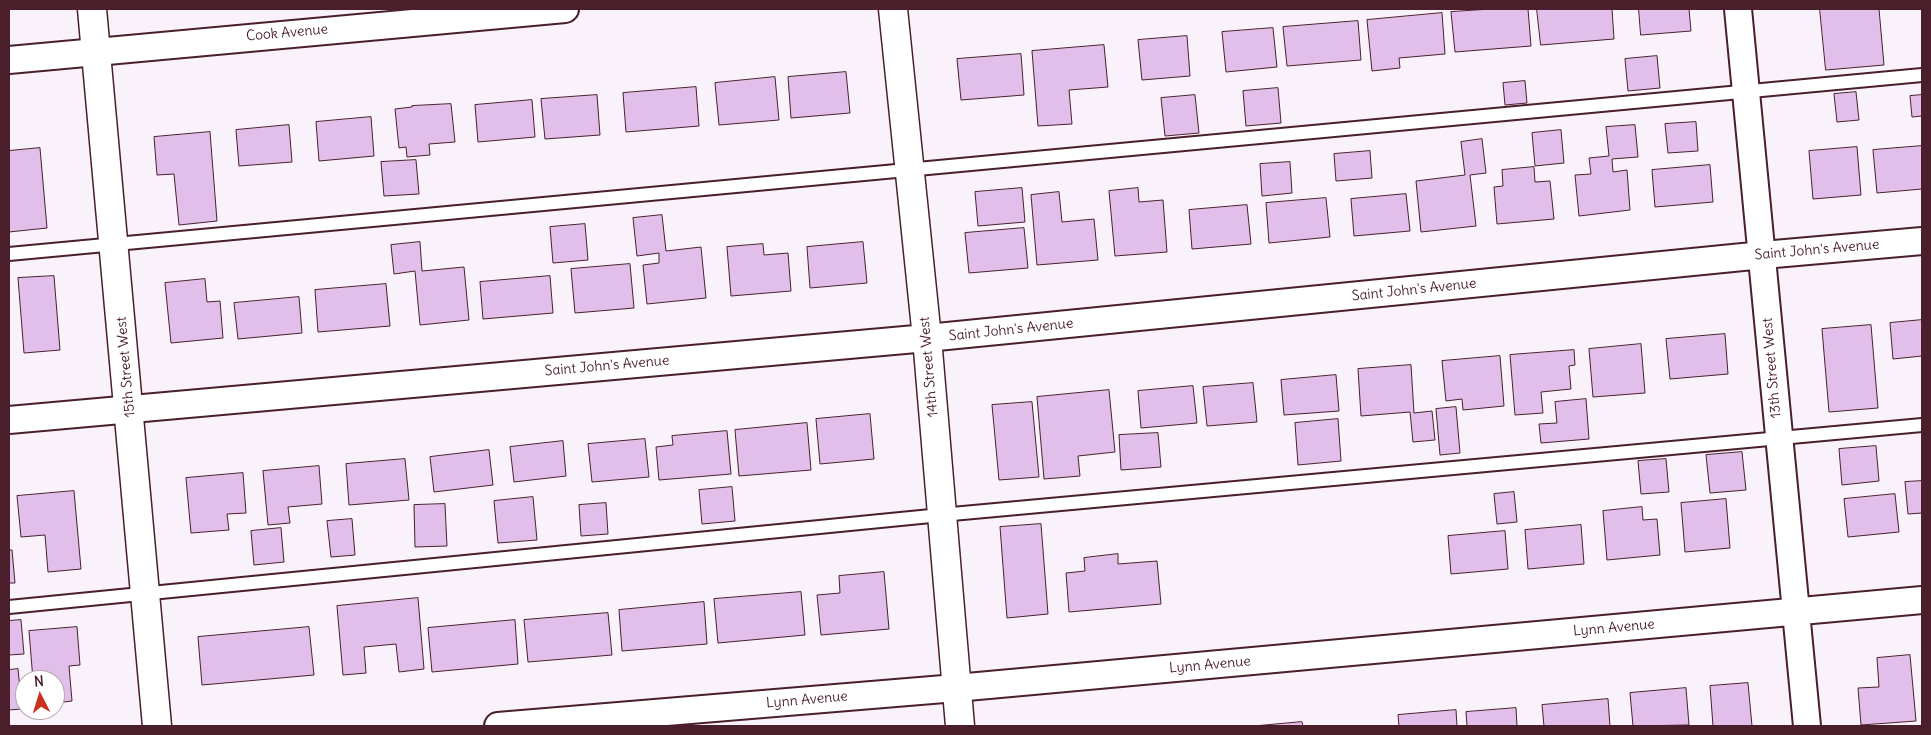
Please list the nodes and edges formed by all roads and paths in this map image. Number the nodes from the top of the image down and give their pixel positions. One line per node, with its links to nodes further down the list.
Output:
1 (92, 9): 5 (street, 15th Street West)
2 (565, 9): 5 (street, Cook Avenue)
3 (893, 9): 9 (street, 14th Street West)
4 (1738, 9): 8 (street, 13th Street West)
5 (96, 50): 6 (street, Cook Avenue); 11 (street, 15th Street West)
6 (9, 60)
7 (1922, 75): 8 (lane)
8 (1746, 90): 9 (lane); 13 (street, 13th Street West)
9 (909, 168): 11 (lane); 14 (street, 14th Street West)
10 (1922, 241): 13 (street, Saint John's Avenue)
11 (114, 244): 12 (lane); 15 (street, 15th Street West)
12 (9, 254)
13 (1763, 254): 14 (street, Saint John's Avenue); 18 (street, 13th Street West)
14 (927, 338): 15 (street, Saint John's Avenue); 19 (street, 14th Street West)
15 (129, 408): 16 (street, Saint John's Avenue); 20 (street, 15th Street West)
16 (9, 420)
17 (1922, 425): 18 (lane)
18 (1778, 438): 19 (lane); 23 (street, 13th Street West)
19 (941, 515): 20 (lane); 24 (street, 14th Street West)
20 (146, 594): 22 (lane); 25 (street, 15th Street West)
21 (1922, 600): 23 (street, Lynn Avenue)
22 (9, 607)
23 (1797, 612): 24 (street, Lynn Avenue); 28 (street, 13th Street West)
24 (956, 688): 26 (street, Lynn Avenue); 27 (street, 14th Street West)
25 (157, 726)
26 (498, 726)
27 (960, 726)
28 (1807, 726)

